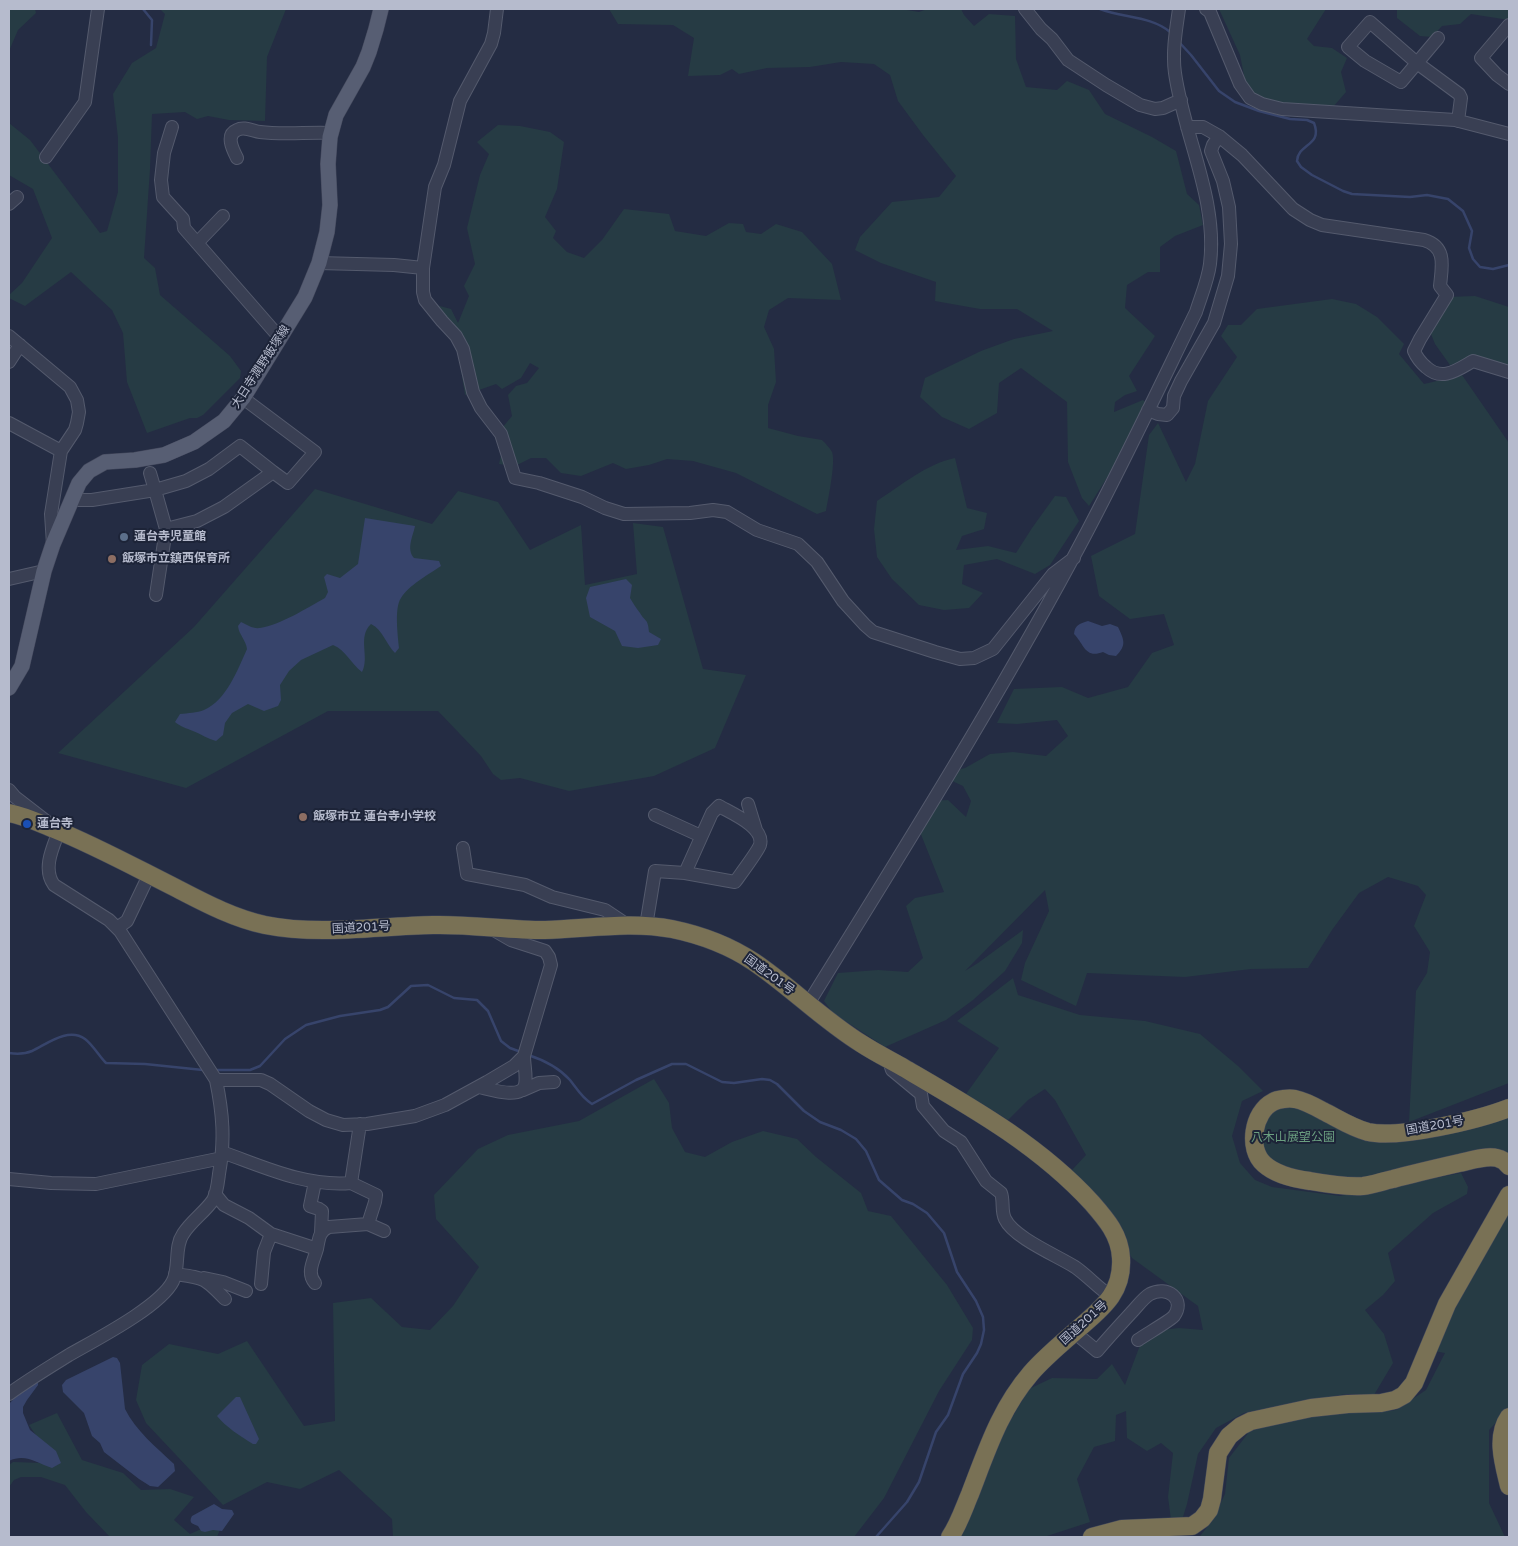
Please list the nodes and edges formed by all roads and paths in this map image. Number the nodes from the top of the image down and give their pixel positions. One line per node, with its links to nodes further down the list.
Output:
1 (98, 9): 18 (street)
2 (381, 9): 15 (main road, 大日寺潤野飯塚線)
3 (497, 9): 25 (street)
4 (1025, 9): 11 (street)
5 (1179, 9): 11 (street)
6 (1206, 9): 12 (street)
7 (1509, 25): 10 (street)
8 (1438, 38): 9 (street)
9 (1417, 63): 9 (street); 12 (street)
10 (1509, 84)
11 (1181, 100): 14 (street)
12 (1458, 121): 16 (street)
13 (172, 127): 22 (street)
14 (1187, 127): 17 (street); 21 (street)
15 (331, 133): 19 (street); 24 (main road, 大日寺潤野飯塚線)
16 (1509, 134)
17 (1219, 136): 23 (street); 29 (street)
18 (46, 157)
19 (237, 158)
20 (223, 216): 22 (street)
21 (1211, 240): 23 (street); 31 (street)
22 (197, 243): 27 (street)
23 (1231, 244): 31 (street)
24 (319, 263): 25 (street); 27 (main road, 大日寺潤野飯塚線)
25 (423, 268): 40 (street)
26 (12, 338): 28 (street); 33 (street)
27 (280, 338): 30 (main road, 大日寺潤野飯塚線)
28 (9, 362)
29 (1509, 372)
30 (244, 398): 34 (street); 37 (main road, 大日寺潤野飯塚線)
31 (1148, 410): 40 (street)
32 (9, 423): 33 (street)
33 (61, 451): 39 (street)
34 (273, 472): 36 (street); 38 (street)
35 (150, 473): 36 (street)
36 (155, 490): 37 (street); 38 (street)
37 (70, 500): 39 (main road, 大日寺潤野飯塚線)
38 (166, 529): 43 (street)
39 (53, 544): 41 (main road, 大日寺潤野飯塚線)
40 (1074, 558): 58 (street)
41 (44, 571): 42 (street); 44 (main road, 大日寺潤野飯塚線)
42 (9, 579)
43 (156, 595)
44 (9, 688)
45 (9, 790): 49 (street)
46 (748, 804): 50 (street)
47 (9, 813): 49 (highway, 国道201号)
48 (655, 815): 51 (street)
49 (59, 830): 54 (highway, 国道201号); 56 (street)
50 (756, 830): 51 (street); 53 (street)
51 (702, 836): 53 (street)
52 (463, 848): 55 (street)
53 (685, 873): 55 (street)
54 (149, 875): 56 (street); 57 (highway, 国道201号)
55 (637, 926): 57 (highway, 国道201号); 58 (highway, 国道201号)
56 (117, 928): 61 (street)
57 (491, 928): 59 (street)
58 (808, 1004): 60 (highway, 国道201号)
59 (524, 1056): 63 (street); 64 (street)
60 (894, 1062): 84 (street); 84 (highway, 国道201号)
61 (216, 1080): 66 (street); 67 (street)
62 (554, 1082): 64 (street)
63 (479, 1087): 64 (street); 66 (street)
64 (523, 1090)
65 (1509, 1108): 68 (highway, 国道201号)
66 (360, 1124): 71 (street)
67 (222, 1155): 69 (street); 70 (street); 72 (street)
68 (1509, 1166)
69 (9, 1180)
70 (315, 1182): 71 (street); 76 (street)
71 (351, 1184): 74 (street)
72 (215, 1194): 77 (street); 79 (street)
73 (1509, 1195): 92 (highway)
74 (368, 1224): 75 (street); 76 (street)
75 (384, 1231)
76 (321, 1233): 78 (street)
77 (271, 1234): 78 (street); 82 (street)
78 (317, 1249): 81 (street)
79 (175, 1274): 80 (street); 88 (street)
80 (202, 1278): 83 (street); 85 (street)
81 (315, 1283)
82 (261, 1284)
83 (246, 1291)
84 (1112, 1296): 86 (highway, 国道201号)
85 (225, 1298)
86 (1074, 1332): 87 (street); 91 (highway, 国道201号)
87 (1138, 1340)
88 (9, 1394)
89 (1509, 1417): 90 (highway)
90 (1509, 1486)
91 (950, 1537)
92 (1092, 1537)

